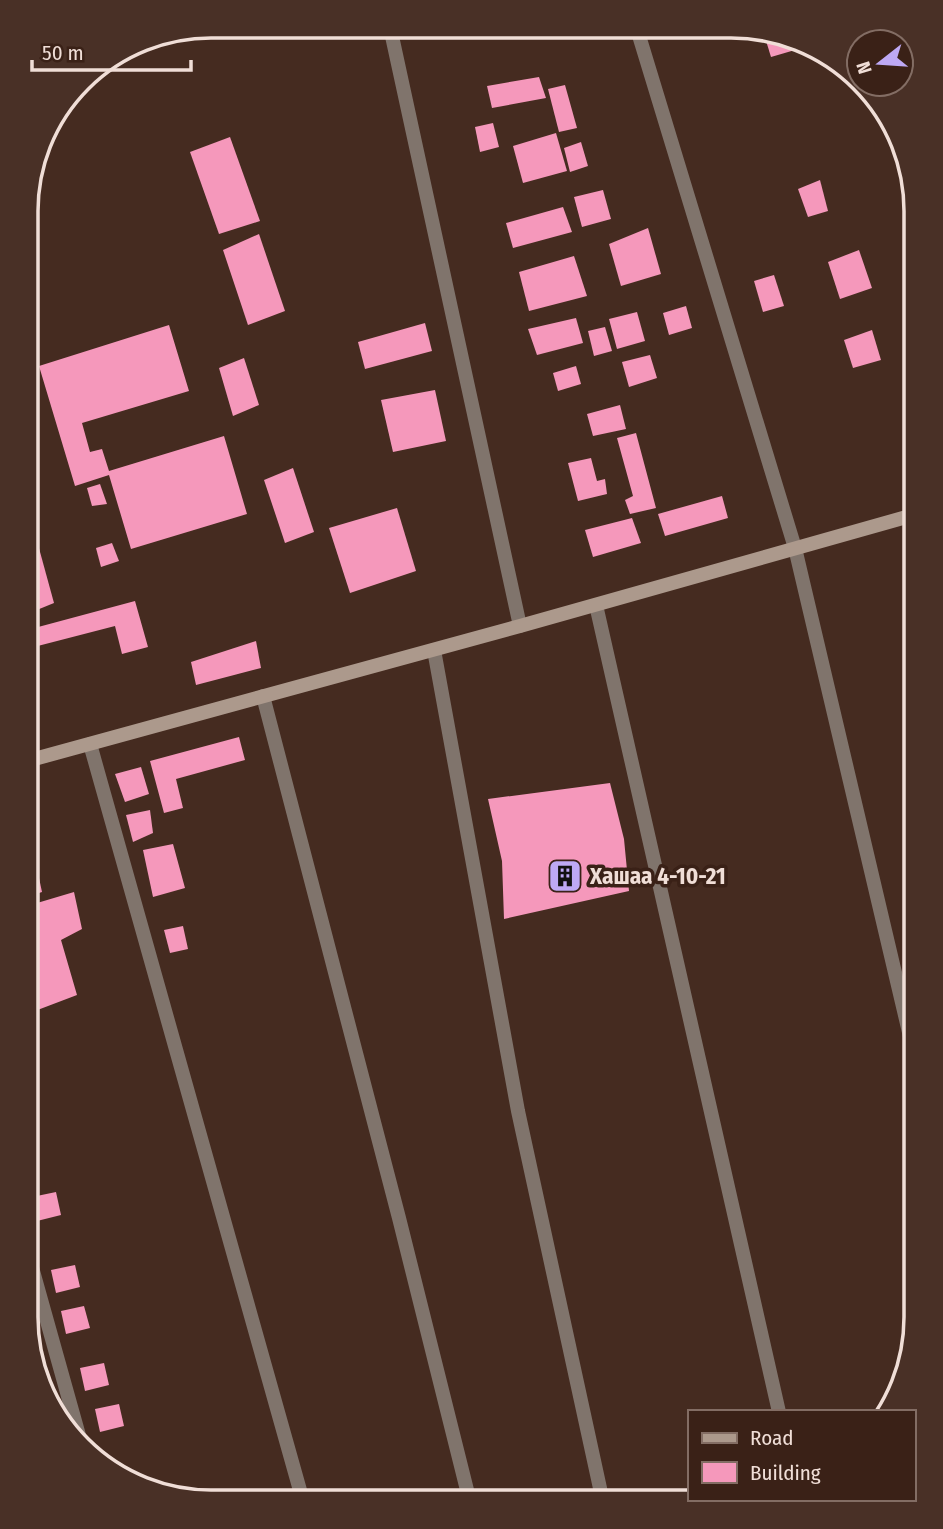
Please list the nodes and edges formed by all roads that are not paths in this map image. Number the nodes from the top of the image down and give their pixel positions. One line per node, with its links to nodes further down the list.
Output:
1 (392, 38): 6 (street)
2 (640, 38): 4 (street)
3 (904, 517): 4 (main road)
4 (795, 548): 5 (main road); 11 (street)
5 (596, 605): 6 (main road); 13 (street)
6 (520, 626): 7 (main road)
7 (434, 650): 8 (main road); 17 (street)
8 (263, 696): 9 (main road); 16 (street)
9 (90, 744): 10 (main road); 15 (street)
10 (38, 758)
11 (904, 1011)
12 (38, 1290): 14 (street)
13 (779, 1410)
14 (76, 1425)
15 (300, 1490)
16 (467, 1490)
17 (600, 1490)

